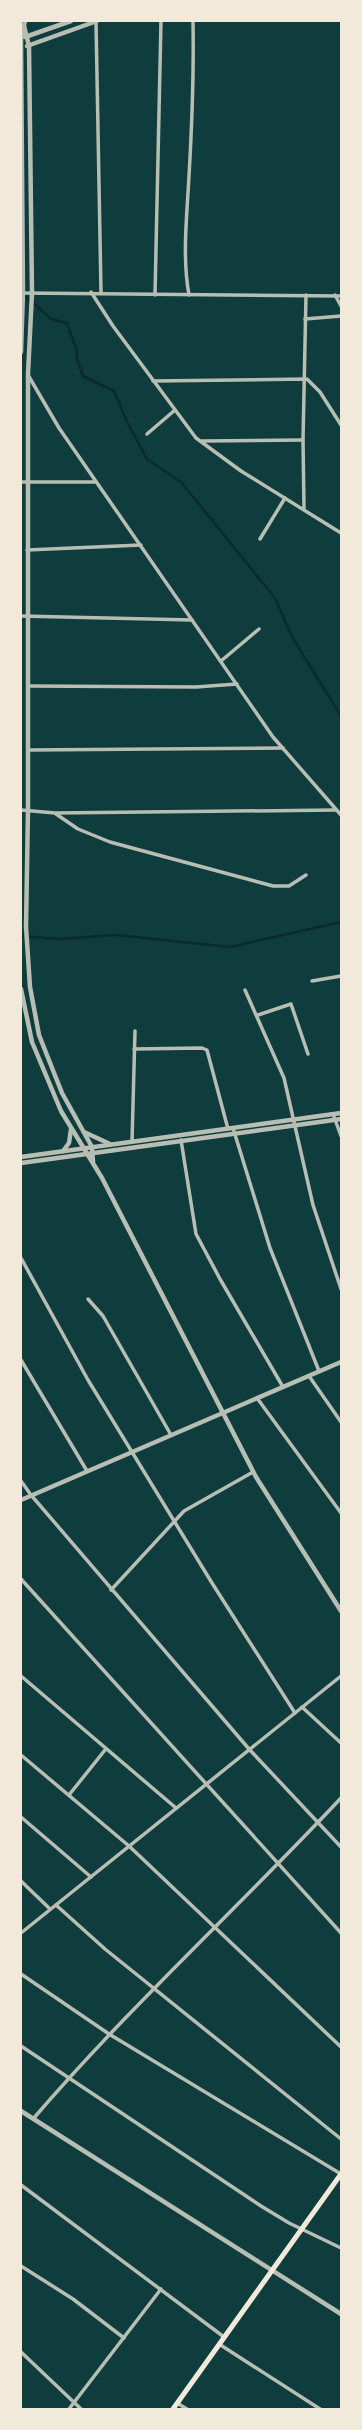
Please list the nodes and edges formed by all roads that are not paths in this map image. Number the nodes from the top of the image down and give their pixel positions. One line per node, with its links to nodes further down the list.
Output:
1 (71, 21): 6 (street)
2 (96, 21): 8 (street); 11 (street)
3 (161, 21): 14 (street)
4 (193, 21): 15 (street)
5 (24, 24): 6 (street); 7 (street)
6 (28, 37): 7 (street); 8 (street)
7 (21, 38): 9 (street)
8 (29, 46): 9 (street); 13 (street)
9 (22, 47): 12 (street)
10 (91, 292): 11 (street); 13 (street); 25 (street)
11 (101, 292): 14 (street)
12 (22, 293): 13 (street); 22 (street)
13 (32, 293): 23 (street)
14 (156, 294): 15 (street)
15 (189, 295): 16 (street)
16 (306, 295): 17 (street); 21 (street)
17 (336, 295): 18 (street); 19 (street)
18 (341, 296)
19 (341, 306)
20 (341, 316): 21 (street)
21 (305, 319): 24 (street)
22 (21, 352)
23 (28, 374): 32 (street); 33 (street)
24 (304, 378): 25 (street); 27 (street); 29 (street)
25 (153, 381): 26 (street)
26 (175, 410): 28 (street); 30 (street)
27 (341, 424)
28 (147, 434)
29 (303, 440): 30 (street); 35 (street)
30 (201, 441): 34 (street)
31 (21, 482): 32 (street)
32 (28, 482): 33 (street); 39 (street)
33 (96, 482): 38 (street)
34 (285, 498): 35 (street); 37 (street)
35 (304, 508): 36 (street)
36 (341, 533)
37 (260, 539)
38 (141, 545): 39 (street); 42 (street)
39 (27, 550): 41 (street)
40 (21, 616): 41 (street)
41 (28, 616): 42 (street); 46 (street)
42 (192, 620): 44 (street)
43 (259, 629): 44 (street)
44 (221, 661): 45 (street)
45 (237, 684): 46 (street); 47 (street)
46 (28, 686): 48 (street)
47 (283, 748): 48 (street); 51 (street)
48 (28, 750): 50 (street)
49 (21, 810): 50 (street)
50 (28, 810): 52 (street); 71 (street)
51 (336, 810): 52 (street); 53 (street)
52 (55, 813): 54 (street)
53 (341, 815)
54 (306, 875)
55 (341, 976): 56 (street)
56 (312, 981)
57 (21, 989): 69 (street)
58 (245, 990): 59 (street)
59 (258, 1015): 62 (street); 66 (street)
60 (135, 1031): 61 (street)
61 (134, 1049): 70 (street); 74 (street)
62 (308, 1054)
63 (341, 1113): 64 (street)
64 (333, 1114): 66 (street); 67 (street)
65 (341, 1118): 67 (street)
66 (292, 1119): 68 (street); 70 (street)
67 (334, 1120): 68 (street); 73 (street)
68 (293, 1126): 70 (street); 87 (street)
69 (71, 1129): 79 (street); 80 (street)
70 (231, 1131): 72 (street); 75 (street); 91 (street)
71 (83, 1132): 76 (street); 77 (street)
72 (181, 1135): 74 (street); 75 (street)
73 (341, 1136)
74 (132, 1141): 76 (street); 78 (street)
75 (182, 1141): 78 (street); 93 (street)
76 (112, 1144): 77 (street)
77 (92, 1147): 79 (street); 81 (street)
78 (132, 1147): 81 (street)
79 (83, 1148): 80 (street); 82 (street)
80 (63, 1151): 83 (street)
81 (94, 1152): 82 (street); 84 (street)
82 (86, 1154): 84 (street); 85 (street)
83 (21, 1157)
84 (93, 1162): 95 (street)
85 (21, 1163)
86 (21, 1258): 98 (street)
87 (341, 1289)
88 (88, 1299): 97 (street)
89 (21, 1360): 99 (street)
90 (341, 1362): 91 (street)
91 (319, 1371): 92 (street)
92 (309, 1376): 93 (street); 96 (street)
93 (283, 1386): 94 (street)
94 (257, 1398): 95 (street); 104 (street)
95 (222, 1413): 97 (street); 100 (street)
96 (341, 1422)
97 (171, 1435): 98 (street)
98 (132, 1452): 99 (street); 105 (street)
99 (87, 1471): 102 (street)
100 (254, 1472): 105 (street); 108 (street)
101 (21, 1480): 102 (street)
102 (31, 1495): 103 (street); 107 (street)
103 (21, 1500)
104 (341, 1513)
105 (174, 1522): 107 (street); 112 (street)
106 (21, 1579): 117 (street)
107 (111, 1590): 114 (street)
108 (341, 1611)
109 (21, 1676): 115 (street)
110 (341, 1676): 111 (street)
111 (302, 1707): 112 (street); 113 (street)
112 (295, 1713): 114 (street)
113 (341, 1743)
114 (249, 1749): 117 (street); 122 (street)
115 (105, 1750): 118 (street); 120 (street)
116 (21, 1755): 118 (street)
117 (206, 1784): 120 (street); 125 (street)
118 (69, 1795): 123 (street)
119 (341, 1798): 122 (street)
120 (176, 1808): 123 (street)
121 (21, 1817): 126 (street)
122 (317, 1823): 124 (street); 125 (street)
123 (129, 1846): 126 (street); 130 (street)
124 (341, 1847)
125 (277, 1863): 130 (street); 132 (street)
126 (91, 1877): 128 (street)
127 (21, 1881): 129 (street)
128 (56, 1905): 129 (street); 134 (street)
129 (50, 1910): 131 (street)
130 (216, 1928): 134 (street); 137 (street)
131 (21, 1933)
132 (341, 1933)
133 (21, 1974): 135 (street)
134 (156, 1988): 135 (street); 141 (street)
135 (109, 2034): 138 (street); 142 (street)
136 (21, 2046): 138 (street)
137 (341, 2047)
138 (68, 2078): 140 (street); 144 (street)
139 (21, 2111): 140 (street)
140 (33, 2119): 147 (street)
141 (341, 2139)
142 (341, 2174): 144 (main road)
143 (21, 2184): 148 (street)
144 (302, 2229): 145 (street); 147 (main road)
145 (341, 2248)
146 (21, 2266): 151 (street)
147 (274, 2271): 149 (street); 150 (main road)
148 (161, 2289): 150 (street); 151 (street)
149 (341, 2314)
150 (224, 2337): 152 (main road)
151 (124, 2338): 154 (street)
152 (219, 2344): 155 (main road); 160 (street)
153 (21, 2352): 154 (street)
154 (74, 2402): 156 (street); 157 (street)
155 (177, 2402): 158 (main road); 159 (street)
156 (69, 2409)
157 (81, 2409)
158 (173, 2409)
159 (187, 2409)
160 (320, 2409)

